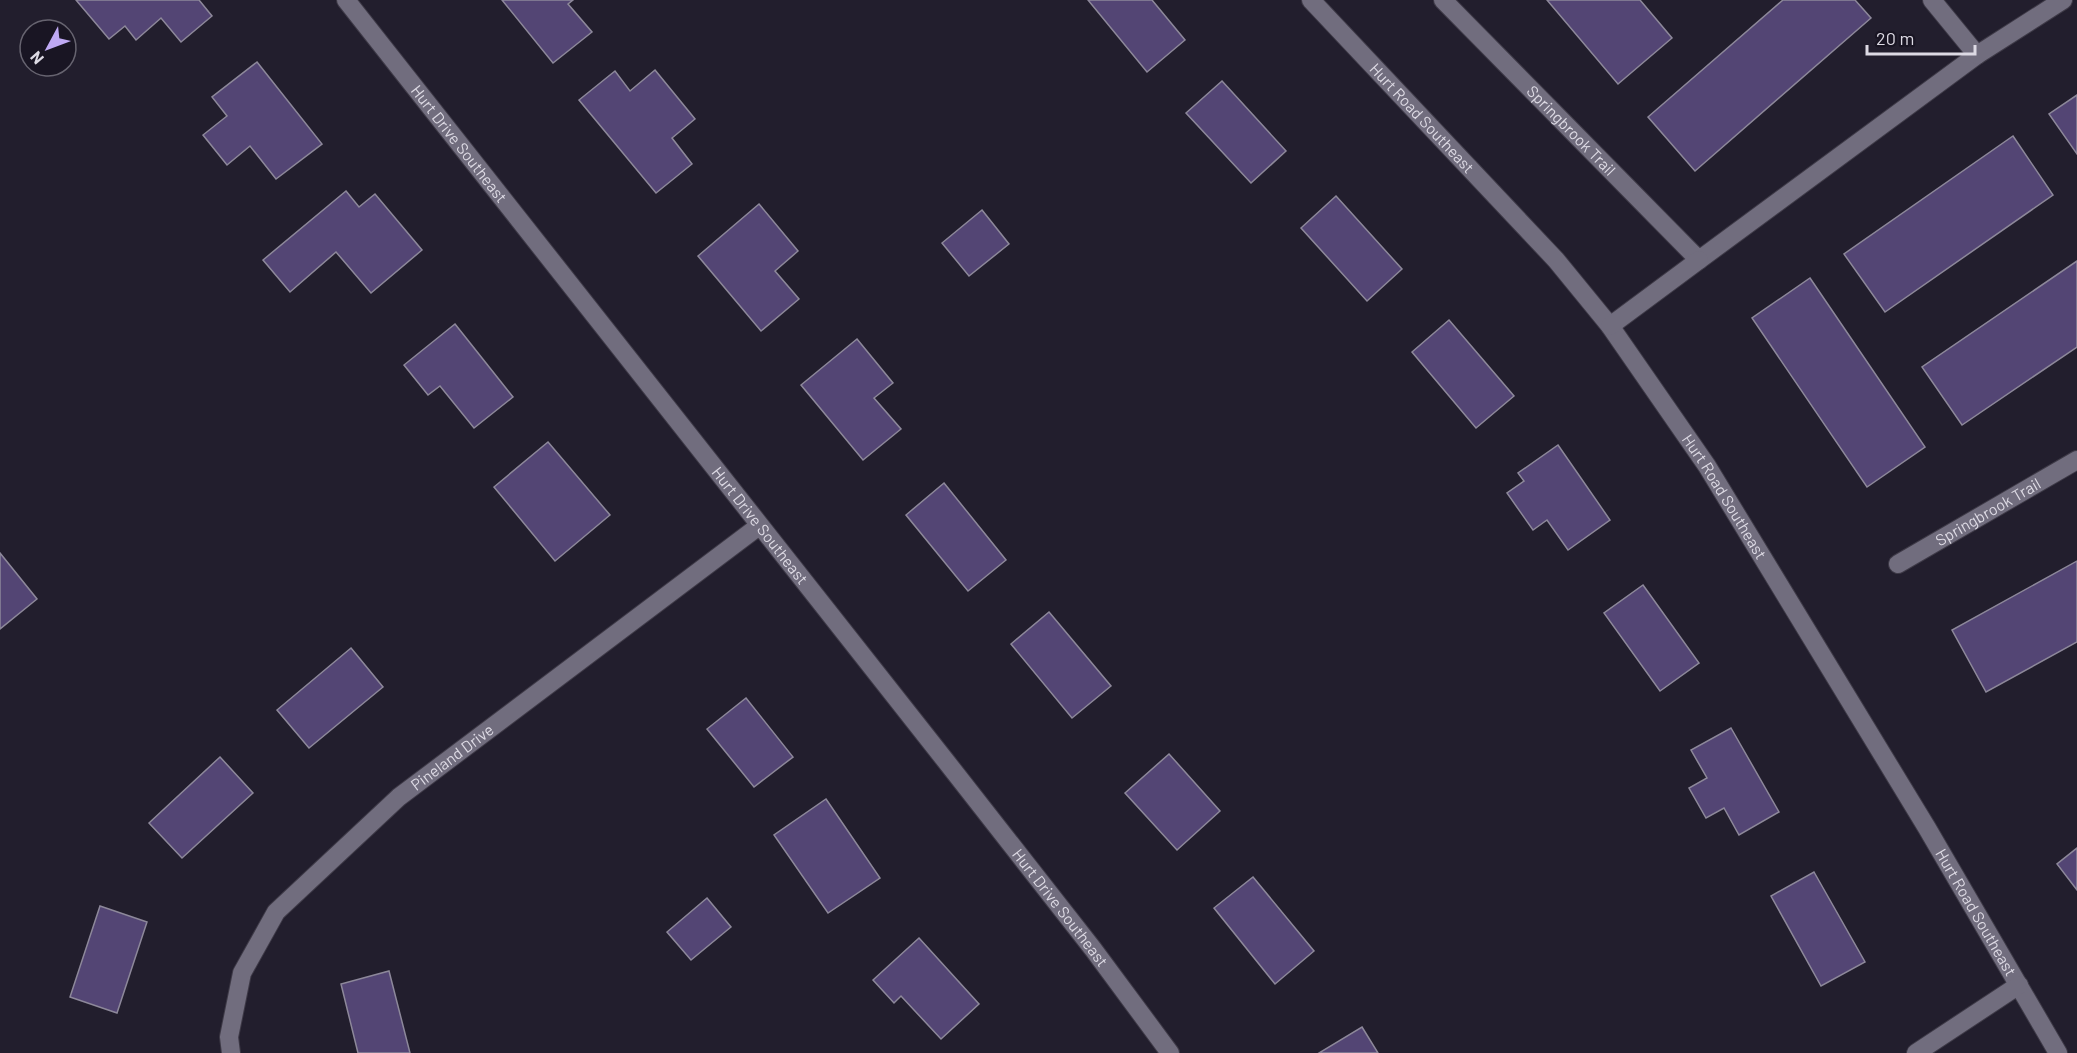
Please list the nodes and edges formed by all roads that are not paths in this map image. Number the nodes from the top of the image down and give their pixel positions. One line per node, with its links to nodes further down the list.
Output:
1 (346, 0): 10 (street, Hurt Drive Southeast)
2 (1311, 0): 8 (street, Hurt Road Southeast)
3 (1443, 0): 7 (street, Springbrook Trail)
4 (1932, 0): 6 (street)
5 (2062, 0): 6 (street)
6 (1977, 56): 7 (street)
7 (1699, 260): 8 (street)
8 (1610, 326): 12 (street, Hurt Road Southeast)
9 (2077, 460): 11 (street, Springbrook Trail)
10 (759, 526): 13 (street, Pineland Drive); 14 (street, Hurt Drive Southeast)
11 (1898, 564)
12 (2019, 985): 15 (street); 16 (street, Hurt Road Southeast)
13 (231, 1053)
14 (1170, 1053)
15 (1916, 1053)
16 (2058, 1053)

